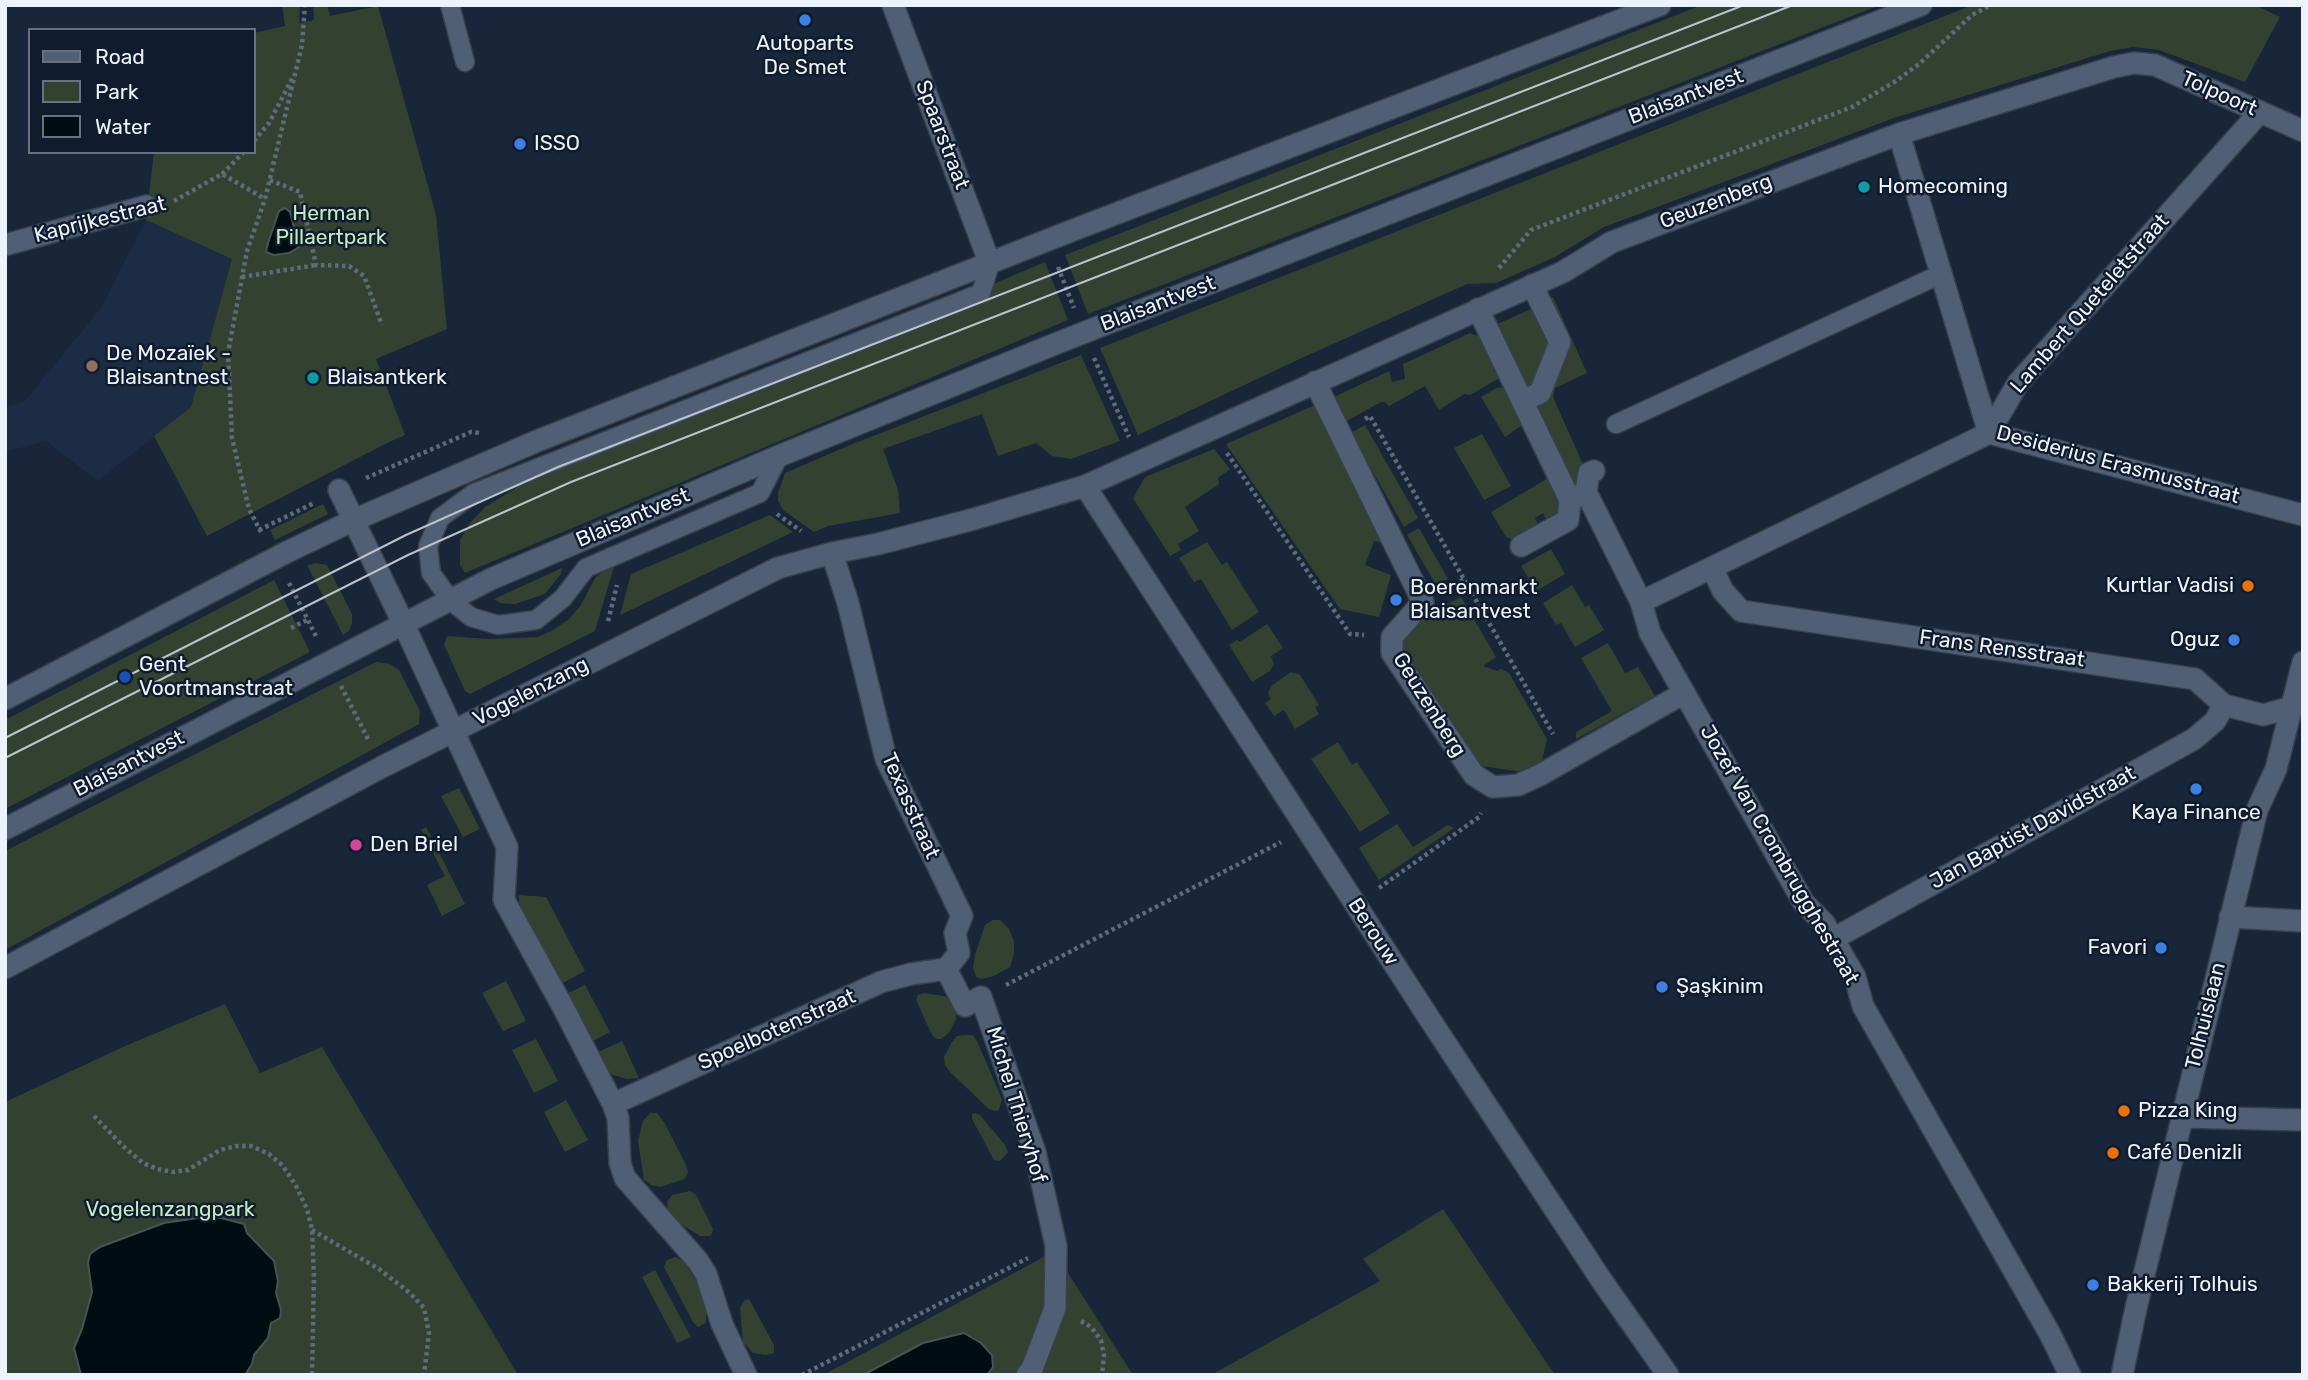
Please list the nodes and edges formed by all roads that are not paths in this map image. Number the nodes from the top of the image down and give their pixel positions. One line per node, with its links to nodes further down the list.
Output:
1 (450, 5): 5 (lane)
2 (893, 5): 12 (street, Spaarstraat)
3 (1660, 5): 12 (street)
4 (1922, 5): 20 (street, Blaisantvest)
5 (465, 62)
6 (2134, 63): 7 (street, Tolpoort); 9 (street, Geuzenberg)
7 (2260, 112): 8 (street, Tolpoort); 19 (street, Lambert Queteletstraat)
8 (2303, 131)
9 (1899, 134): 13 (street, Desiderius Erasmusstraat); 14 (street, Geuzenberg)
10 (145, 206): 11 (street, Kaprijkestraat)
11 (5, 244)
12 (990, 264): 26 (street); 30 (lane)
13 (1941, 274): 18 (lane); 19 (street, Desiderius Erasmusstraat)
14 (1532, 285): 15 (street, Geuzenberg); 17 (street)
15 (1478, 309): 16 (street, Geuzenberg); 17 (street, Jozef Van Crombrugghestraat)
16 (1315, 382): 22 (street, Geuzenberg); 34 (street, Geuzenberg)
17 (1522, 401): 24 (street, Jozef Van Crombrugghestraat)
18 (1616, 424)
19 (1989, 433): 25 (street, Desiderius Erasmusstraat); 29 (street)
20 (779, 456): 30 (street, Blaisantvest); 30 (lane)
21 (1594, 471): 24 (street)
22 (1085, 486): 28 (street, Vogelenzang); 50 (street, Berouw)
23 (339, 491): 26 (street)
24 (1578, 496): 27 (street); 31 (street, Jozef Van Crombrugghestraat)
25 (2303, 515)
26 (354, 520): 32 (street); 35 (street)
27 (1521, 546)
28 (826, 554): 38 (street, Vogelenzang); 44 (street, Texasstraat)
29 (1712, 568): 31 (street); 36 (street, Frans Rensstraat)
30 (451, 601): 32 (street, Blaisantvest)
31 (1642, 602): 34 (street, Jozef Van Crombrugghestraat)
32 (404, 625): 38 (street); 39 (street, Blaisantvest)
33 (2303, 662): 37 (street, Tolhuislaan)
34 (1684, 693): 42 (street, Jozef Van Crombrugghestraat)
35 (5, 699)
36 (2224, 705): 37 (street, Frans Rensstraat); 42 (street, Jan Baptist Davidstraat)
37 (2297, 705): 40 (street, Tolhuislaan)
38 (454, 731): 43 (street, Vogelenzang); 45 (street)
39 (5, 829)
40 (2230, 917): 41 (street); 46 (street, Tolhuislaan)
41 (2303, 922)
42 (1833, 939): 51 (street, Jozef Van Crombrugghestraat)
43 (5, 968)
44 (946, 969): 45 (street, Spoelbotenstraat); 49 (street, Michel Thieryhof)
45 (613, 1104): 48 (street)
46 (2182, 1117): 47 (street); 52 (street, Tolhuislaan)
47 (2303, 1120)
48 (747, 1375)
49 (1027, 1375)
50 (1668, 1375)
51 (2070, 1375)
52 (2122, 1375)

